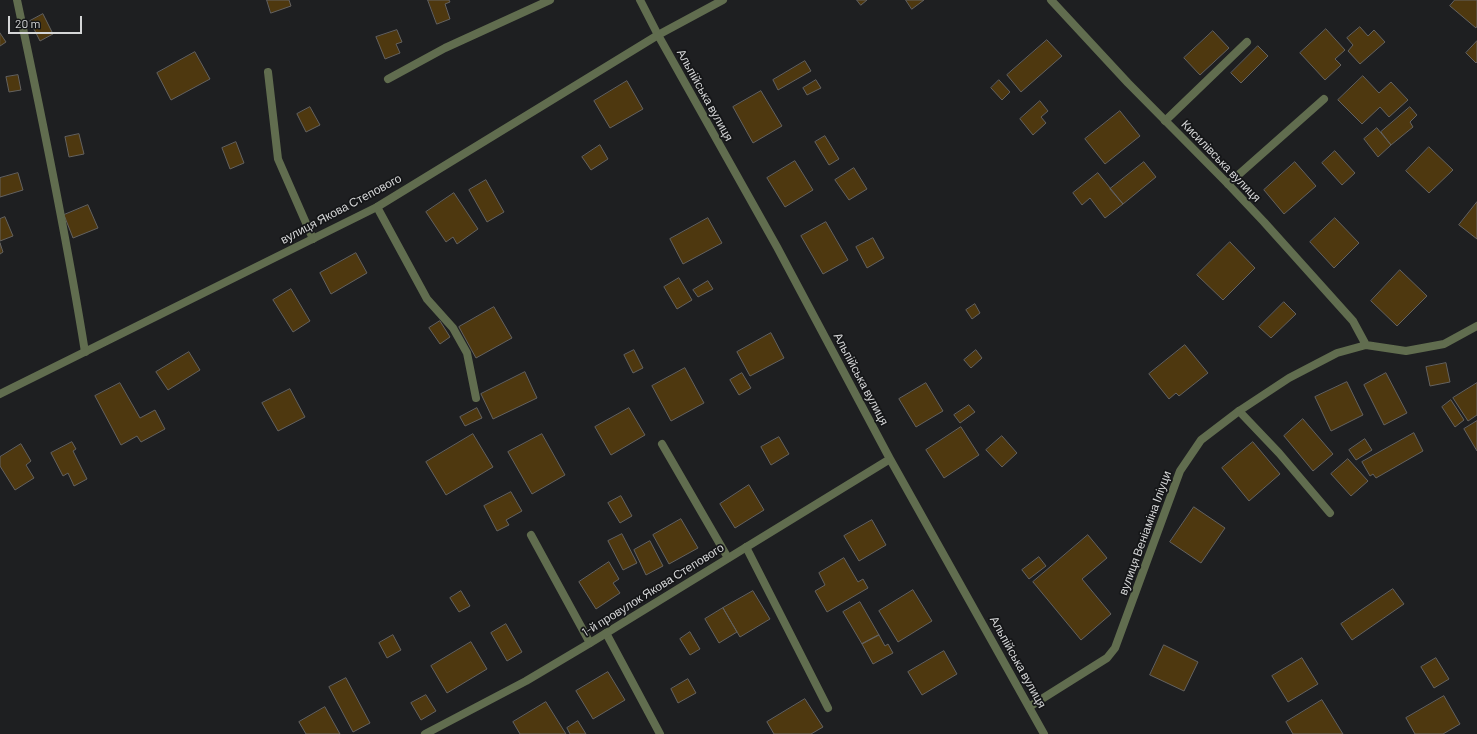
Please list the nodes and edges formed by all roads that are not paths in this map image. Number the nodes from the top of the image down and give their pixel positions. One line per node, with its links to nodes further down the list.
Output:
1 (17, 0): 17 (street)
2 (550, 0): 9 (street)
3 (640, 0): 6 (street, Альпійська вулиця)
4 (723, 0): 6 (street, вулиця Якова Степового)
5 (1051, 0): 11 (street, Кисилівська вулиця)
6 (658, 35): 13 (street, вулиця Якова Степового); 22 (street, Альпійська вулиця)
7 (1247, 42): 11 (street)
8 (268, 72): 14 (street)
9 (388, 80)
10 (1324, 99): 12 (street)
11 (1165, 121): 12 (street, Кисилівська вулиця)
12 (1228, 184): 16 (street, Кисилівська вулиця)
13 (377, 207): 14 (street, вулиця Якова Степового); 19 (street)
14 (313, 238): 17 (street, вулиця Якова Степового)
15 (1477, 326): 16 (street, вулиця Веніаміна Іліуци)
16 (1366, 345): 20 (street, вулиця Веніаміна Іліуци)
17 (85, 352): 18 (street, вулиця Якова Степового)
18 (0, 394)
19 (476, 398)
20 (1239, 412): 23 (street); 29 (street, вулиця Веніаміна Іліуци)
21 (662, 444): 26 (street)
22 (890, 458): 25 (street, 1-й провулок Якова Степового); 29 (street, Альпійська вулиця)
23 (1330, 513)
24 (531, 535): 28 (street)
25 (746, 547): 26 (street, 1-й провулок Якова Степового); 30 (street)
26 (728, 558): 27 (street, 1-й провулок Якова Степового)
27 (606, 633): 28 (street, 1-й провулок Якова Степового); 32 (street)
28 (590, 643): 31 (street, 1-й провулок Якова Степового)
29 (1029, 707): 33 (street, Альпійська вулиця)
30 (828, 708)
31 (425, 734)
32 (660, 734)
33 (1044, 734)

